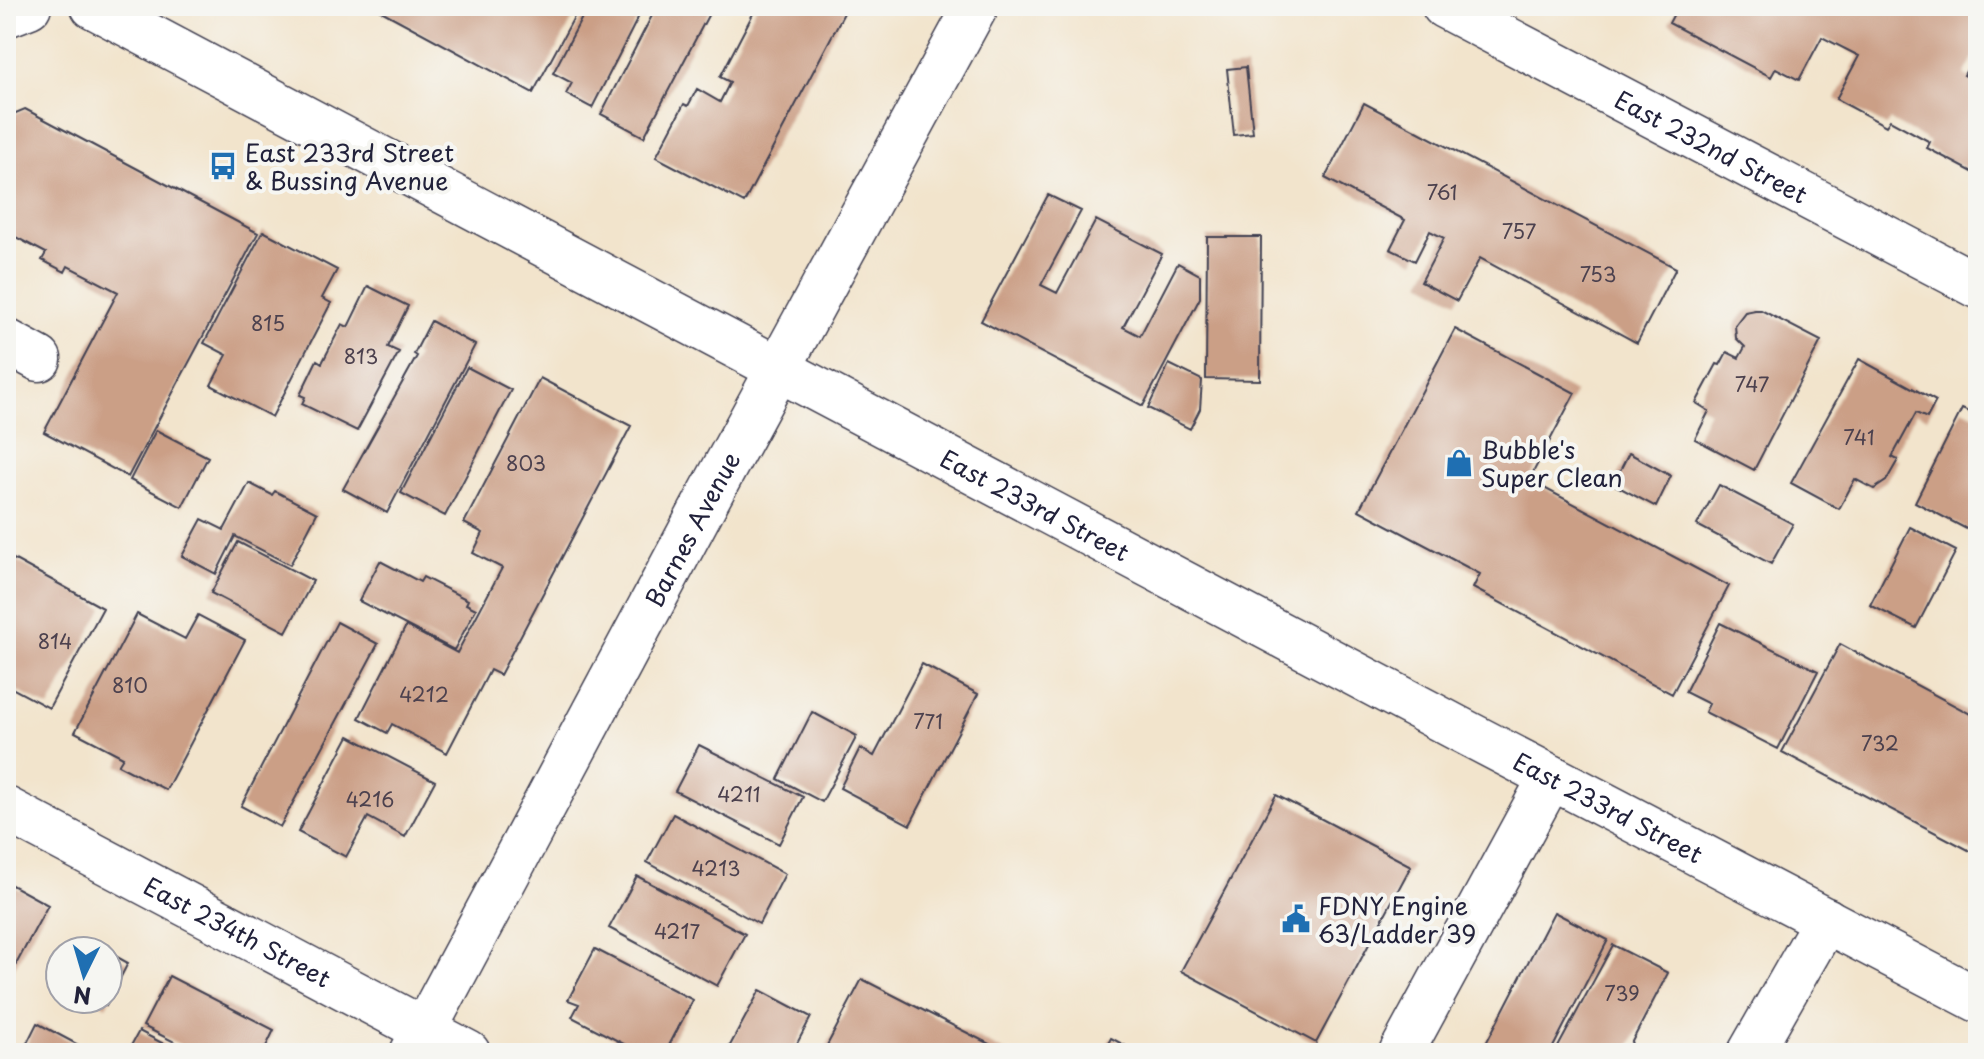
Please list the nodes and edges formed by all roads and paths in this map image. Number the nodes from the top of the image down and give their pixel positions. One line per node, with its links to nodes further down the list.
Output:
1 (29, 6): 5 (street)
2 (93, 6): 7 (street, East 233rd Street)
3 (976, 6): 7 (street, Barnes Avenue)
4 (1444, 6): 6 (street, East 232nd Street)
5 (6, 15)
6 (1978, 286)
7 (778, 368): 8 (street, East 233rd Street); 12 (street, Barnes Avenue)
8 (1551, 777): 10 (street, East 233rd Street); 14 (street)
9 (6, 809): 12 (street, East 234th Street)
10 (1826, 920): 11 (street, East 233rd Street); 15 (street)
11 (1978, 1000)
12 (418, 1041): 13 (street, East 234th Street)
13 (468, 1053)
14 (1401, 1053)
15 (1750, 1053)

